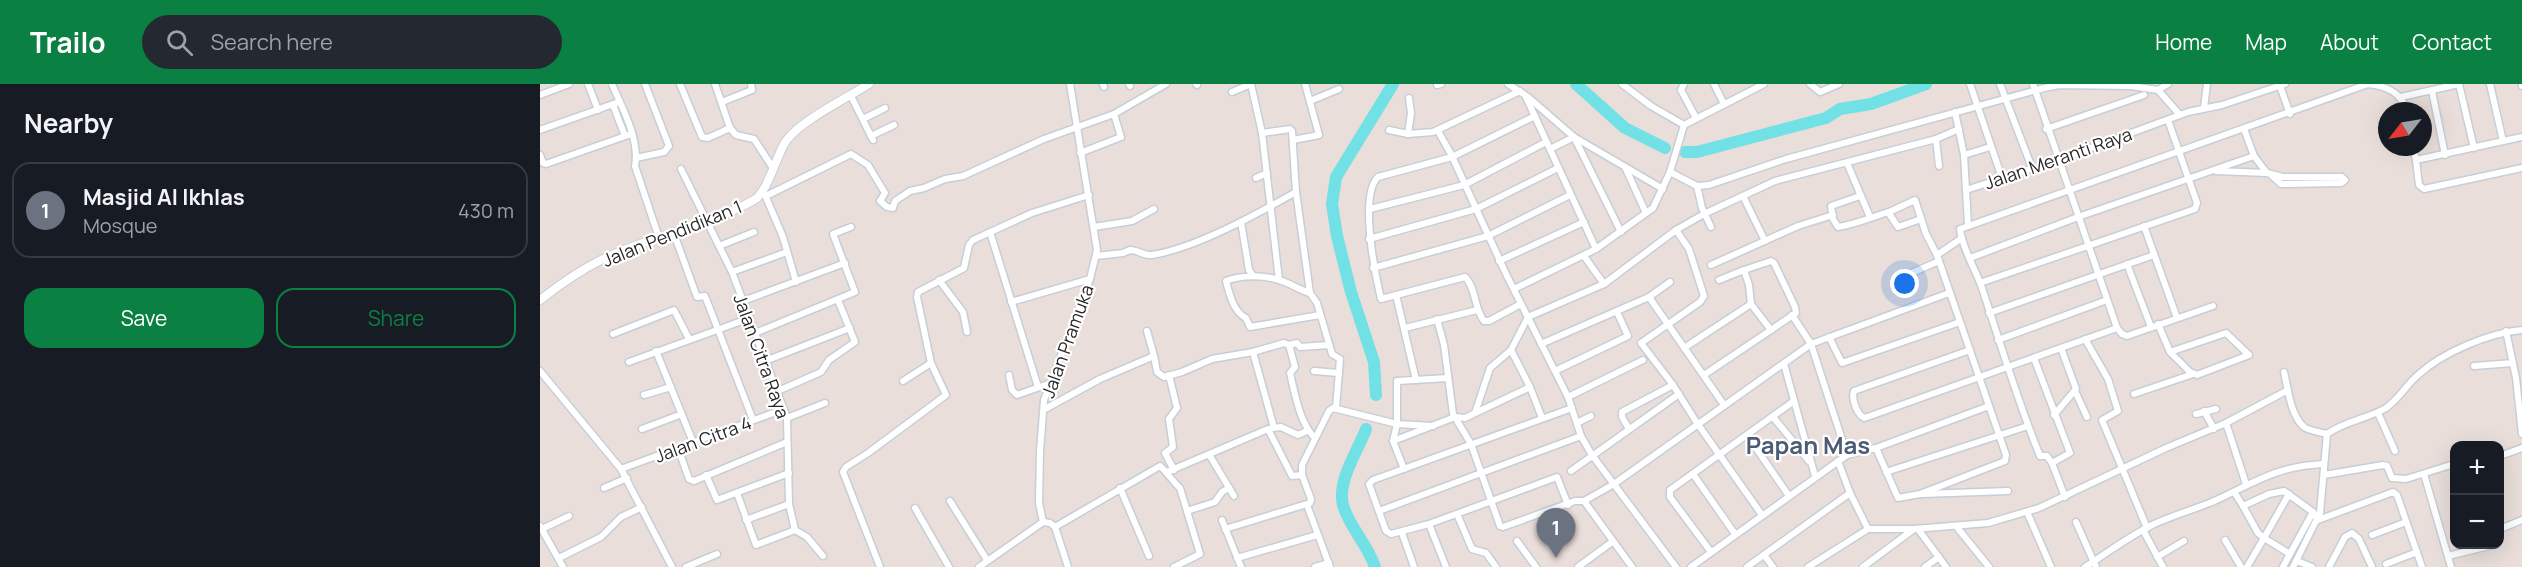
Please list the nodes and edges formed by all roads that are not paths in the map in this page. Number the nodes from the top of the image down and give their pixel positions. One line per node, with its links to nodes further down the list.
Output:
1 (569, 84): 38 (street)
2 (588, 84): 52 (street)
3 (612, 84): 47 (street)
4 (645, 84): 91 (street)
5 (680, 84): 63 (street)
6 (716, 84): 45 (street)
7 (752, 84): 45 (street)
8 (869, 84): 40 (street, Jalan Pendidikan 1)
9 (1070, 84): 64 (street, Jalan Pramuka)
10 (1166, 84): 30 (street)
11 (1251, 84): 36 (street); 71 (street)
12 (1305, 84): 44 (street)
13 (1508, 84): 37 (street)
14 (1622, 84): 62 (street)
15 (1684, 84): 58 (street)
16 (1714, 84): 48 (street)
17 (1764, 84): 31 (street)
18 (1810, 84): 19 (street)
19 (1839, 84)
20 (1970, 84): 49 (street)
21 (2000, 84): 43 (street)
22 (2168, 84): 34 (street)
23 (2206, 84): 51 (street)
24 (2373, 84): 41 (street); 55 (street)
25 (2427, 84): 35 (street)
26 (2459, 84): 35 (street); 81 (street)
27 (2490, 84): 78 (street)
28 (2083, 85): 32 (street); 34 (street)
29 (2282, 85): 51 (street, Jalan Meranti Raya); 55 (street)
30 (1156, 86): 54 (street)
31 (1750, 87): 48 (street)
32 (2033, 87): 43 (street); 66 (street)
33 (1340, 89): 44 (street)
34 (2158, 90): 56 (street)
35 (2430, 91): 41 (street); 87 (street)
36 (1232, 92)
37 (1523, 93): 57 (street); 70 (street); 74 (street)
38 (540, 95)
39 (2144, 95): 66 (street)
40 (851, 96): 59 (street); 97 (street, Jalan Pendidikan 1)
41 (2402, 97): 46 (street)
42 (1409, 98): 72 (street)
43 (2004, 98): 49 (street); 99 (street)
44 (1310, 101): 77 (street)
45 (722, 102): 63 (street)
46 (2403, 102)
47 (616, 103): 52 (street); 73 (street)
48 (1724, 104): 58 (street)
49 (1976, 106): 53 (street); 80 (street)
50 (885, 108): 59 (street)
51 (2204, 108): 56 (street, Jalan Meranti Raya)
52 (598, 110): 68 (street)
53 (1955, 112): 65 (street); 110 (street)
54 (1114, 114): 64 (street); 84 (street)
55 (2290, 114): 67 (street)
56 (2180, 115): 60 (street, Jalan Meranti Raya)
57 (1535, 116): 79 (street); 90 (street)
58 (1696, 118): 62 (street)
59 (863, 120): 61 (street)
60 (2168, 120): 83 (street); 92 (street, Jalan Meranti Raya)
61 (894, 125)
62 (1684, 125): 103 (street)
63 (730, 128): 97 (street)
64 (1076, 128): 84 (street, Jalan Pramuka); 115 (street)
65 (1959, 129): 76 (street); 86 (street)
66 (2046, 129): 92 (street)
67 (2244, 129): 83 (street); 88 (street)
68 (540, 130)
69 (1389, 130): 72 (street)
70 (1438, 131): 72 (street); 90 (street)
71 (1262, 133): 77 (street); 104 (street)
72 (1408, 134)
73 (628, 135): 85 (street); 91 (street)
74 (1574, 137): 82 (street); 96 (street); 142 (street)
75 (2522, 137): 78 (street)
76 (1936, 139): 94 (street); 95 (street)
77 (1293, 140): 114 (street)
78 (2503, 141): 81 (street)
79 (1546, 142): 82 (street); 109 (street)
80 (1990, 147): 86 (street); 107 (street)
81 (2474, 148): 87 (street)
82 (1550, 149): 98 (street)
83 (2179, 151): 108 (street); 112 (street)
84 (1080, 153): 116 (street, Jalan Pramuka)
85 (540, 155)
86 (1964, 155): 113 (street)
87 (2445, 155): 93 (street)
88 (2254, 156): 102 (street); 105 (street)
89 (2415, 156): 93 (street)
90 (1452, 157): 109 (street); 122 (street)
91 (636, 158): 145 (street)
92 (2058, 160): 99 (street, Jalan Meranti Raya); 112 (street)
93 (2416, 160): 100 (street)
94 (1847, 163): 118 (street); 119 (street)
95 (1939, 166)
96 (1625, 167): 111 (street); 125 (street)
97 (773, 168): 115 (street, Jalan Pendidikan 1)
98 (1558, 168): 117 (street); 123 (street)
99 (2032, 168): 107 (street, Jalan Meranti Raya)
100 (2522, 168)
101 (681, 169): 131 (street, Jalan Citra Raya)
102 (2213, 171): 105 (street); 108 (street)
103 (1670, 172): 110 (street); 111 (street)
104 (1267, 173): 106 (street); 120 (street)
105 (2269, 174): 105 (street)
106 (1256, 178)
107 (2002, 178): 113 (street, Jalan Meranti Raya)
108 (2189, 179): 129 (street); 136 (street)
109 (1464, 185): 122 (street); 123 (street)
110 (1697, 186): 126 (street)
111 (1663, 189): 125 (street)
112 (2068, 189): 129 (street); 134 (street)
113 (1966, 190): 134 (street, Jalan Meranti Raya)
114 (1296, 192): 120 (street); 177 (street)
115 (764, 194): 131 (street, Jalan Pendidikan 1); 152 (street)
116 (1089, 195): 137 (street, Jalan Pramuka); 141 (street)
117 (1570, 195): 133 (street); 144 (street)
118 (1743, 196): 126 (street); 148 (street)
119 (1860, 196): 127 (street); 128 (street)
120 (1270, 207): 132 (street); 170 (street)
121 (1154, 209): 137 (street)
122 (1370, 209): 147 (street)
123 (1476, 209): 144 (street); 147 (street)
124 (1889, 212): 128 (street); 130 (street); 130 (street)
125 (1646, 213): 142 (street)
126 (1704, 214): 138 (street); 139 (street)
127 (1833, 215): 128 (street); 148 (street)
128 (1870, 217)
129 (2078, 217): 150 (street); 157 (street)
130 (1921, 219): 156 (street)
131 (707, 222): 143 (street, Jalan Pendidikan 1); 149 (street, Jalan Citra Raya)
132 (1241, 222): 154 (street); 166 (street)
133 (1584, 222): 151 (street); 158 (street)
134 (1968, 225): 146 (street, Jalan Meranti Raya)
135 (851, 226): 159 (street)
136 (2144, 226): 150 (street); 153 (street)
137 (1094, 227): 154 (street, Jalan Pramuka)
138 (1711, 227)
139 (1676, 230): 175 (street); 200 (street)
140 (754, 232): 149 (street)
141 (990, 232): 169 (street); 185 (street)
142 (1621, 232): 151 (street)
143 (674, 234): 145 (street, Jalan Pendidikan 1); 205 (street)
144 (1488, 236): 158 (street); 162 (street)
145 (659, 238): 181 (street, Jalan Pendidikan 1)
146 (1962, 238): 156 (street); 157 (street)
147 (1369, 239): 162 (street)
148 (1765, 241): 161 (street)
149 (719, 246): 164 (street, Jalan Citra Raya)
150 (2088, 246): 165 (street); 174 (street)
151 (1596, 249): 155 (street)
152 (787, 252): 164 (street); 172 (street)
153 (2154, 255): 160 (street); 196 (street)
154 (1096, 256): 168 (street, Jalan Pramuka)
155 (1584, 256): 175 (street); 176 (street)
156 (1938, 258): 167 (street); 178 (street)
157 (1970, 258): 174 (street)
158 (1499, 261): 176 (street)
159 (845, 264): 172 (street); 182 (street)
160 (2127, 264): 165 (street); 201 (street)
161 (1711, 265)
162 (1373, 268): 179 (street)
163 (1744, 270): 171 (street); 187 (street); 193 (street)
164 (732, 272): 184 (street, Jalan Citra Raya)
165 (2098, 275): 183 (street); 191 (street)
166 (1253, 276): 170 (street); 192 (street)
167 (1905, 276)
168 (1090, 279): 185 (street); 252 (street, Jalan Pramuka)
169 (939, 280): 209 (street); 233 (street)
170 (1279, 280): 177 (street)
171 (1719, 280)
172 (796, 282): 184 (street)
173 (1670, 282): 180 (street)
174 (1980, 283): 191 (street)
175 (1604, 284): 194 (street)
176 (1514, 289): 186 (street)
177 (1310, 293): 192 (street)
178 (1949, 293): 198 (street); 213 (street)
179 (1396, 295): 189 (street); 203 (street)
180 (1649, 297): 190 (street); 200 (street)
181 (540, 300)
182 (838, 300): 202 (street); 211 (street)
183 (2107, 300): 204 (street); 216 (street)
184 (743, 301): 195 (street, Jalan Citra Raya)
185 (1011, 302): 255 (street)
186 (1521, 304): 189 (street); 194 (street)
187 (1751, 304): 206 (street); 221 (street)
188 (2213, 306): 196 (street)
189 (1477, 310): 197 (street)
190 (1617, 312): 217 (street); 240 (street)
191 (1989, 313): 216 (street)
192 (1320, 315): 220 (street)
193 (1792, 315): 206 (street); 218 (street)
194 (1528, 317): 217 (street); 223 (street)
195 (750, 318): 205 (street); 211 (street, Jalan Citra Raya)
196 (2177, 318): 199 (street)
197 (1437, 319): 203 (street); 247 (street)
198 (1960, 322): 213 (street); 224 (street)
199 (2158, 324): 201 (street); 227 (street)
200 (1668, 325): 221 (street); 253 (street)
201 (2151, 327): 204 (street)
202 (849, 328): 231 (street); 258 (street)
203 (1405, 328): 250 (street)
204 (2117, 328): 215 (street)
205 (718, 329): 214 (street); 287 (street)
206 (1771, 330): 246 (street)
207 (2522, 330): 210 (street)
208 (1147, 331): 228 (street)
209 (967, 332)
210 (2506, 332): 234 (street); 277 (street)
211 (755, 333): 231 (street, Jalan Citra Raya)
212 (613, 334): 214 (street)
213 (1829, 337): 218 (street)
214 (689, 339): 225 (street)
215 (2085, 339): 222 (street); 273 (street)
216 (1998, 340): 237 (street)
217 (1541, 344): 240 (street)
218 (1811, 344): 235 (street); 316 (street)
219 (1289, 345): 220 (street); 226 (street); 298 (street)
220 (1329, 345): 242 (street)
221 (1684, 348): 246 (street)
222 (2061, 348): 229 (street); 259 (street)
223 (1511, 350): 256 (street); 276 (street)
224 (1970, 350): 248 (street); 248 (street)
225 (656, 351): 232 (street); 254 (street)
226 (1253, 352): 245 (street); 294 (street)
227 (2170, 352): 243 (street); 243 (street)
228 (1154, 356): 245 (street); 272 (street)
229 (2034, 358): 237 (street); 280 (street)
230 (1643, 360): 263 (street)
231 (765, 361): 258 (street, Jalan Citra Raya)
232 (629, 362)
233 (931, 363): 251 (street); 416 (street)
234 (2513, 363): 236 (street); 249 (street)
235 (1784, 364): 264 (street); 266 (street)
236 (2474, 366)
237 (2007, 368): 248 (street); 293 (street)
238 (540, 371): 323 (street)
239 (1314, 371): 242 (street)
240 (1555, 371): 263 (street)
241 (2284, 372): 257 (street)
242 (1339, 373): 269 (street)
243 (2193, 374): 261 (street)
244 (1009, 375): 255 (street)
245 (1169, 375): 326 (street)
246 (1704, 375): 266 (street)
247 (1448, 378): 250 (street); 282 (street)
248 (1979, 379): 267 (street)
249 (2519, 379): 300 (street)
250 (1416, 380): 291 (street)
251 (903, 381)
252 (1051, 383): 255 (street); 272 (street, Jalan Pramuka)
253 (1673, 385): 260 (street); 296 (street)
254 (671, 387): 262 (street); 278 (street)
255 (1038, 387)
256 (1530, 387): 276 (street); 286 (street)
257 (2288, 390): 290 (street); 299 (street)
258 (778, 391): 271 (street, Jalan Citra Raya)
259 (2075, 391): 280 (street); 284 (street)
260 (1679, 394): 289 (street); 296 (street)
261 (2134, 394)
262 (644, 395)
263 (1568, 397): 270 (street)
264 (1794, 401): 283 (street); 320 (street)
265 (825, 403): 285 (street)
266 (1724, 405): 289 (street)
267 (1989, 406): 302 (street); 310 (street)
268 (2126, 406): 273 (street)
269 (1336, 408): 291 (street); 304 (street)
270 (1572, 408): 286 (street); 288 (street)
271 (784, 409): 285 (street, Jalan Citra Raya); 287 (street, Jalan Citra 4)
272 (1045, 409): 372 (street, Jalan Pramuka)
273 (2118, 409): 325 (street)
274 (2216, 409): 275 (street)
275 (2204, 411): 279 (street); 297 (street)
276 (1475, 413): 282 (street)
277 (2378, 413): 299 (street); 312 (street)
278 (682, 414): 295 (street); 306 (street)
279 (2196, 414)
280 (2054, 415): 319 (street)
281 (1591, 416): 288 (street)
282 (1455, 417): 292 (street); 308 (street)
283 (1773, 417): 301 (street); 320 (street)
284 (2087, 417)
285 (787, 418): 307 (street, Jalan Citra Raya)
286 (1542, 418): 308 (street)
287 (753, 420): 306 (street, Jalan Citra 4)
288 (1577, 423): 303 (street)
289 (1696, 423): 313 (street); 338 (street)
290 (2226, 423): 297 (street); 339 (street)
291 (1397, 424): 292 (street); 305 (street)
292 (1433, 426): 305 (street)
293 (2028, 426): 302 (street); 319 (street)
294 (1271, 428): 298 (street); 317 (street); 335 (street)
295 (642, 429)
296 (1629, 429): 315 (street)
297 (2214, 429): 325 (street)
298 (1307, 431): 304 (street)
299 (2327, 434): 321 (street)
300 (2522, 434)
301 (1747, 435): 313 (street); 350 (street)
302 (2000, 435): 328 (street); 346 (street)
303 (1581, 436): 315 (street); 330 (street)
304 (1315, 438): 335 (street)
305 (1393, 441): 324 (street)
306 (693, 442): 309 (street, Jalan Citra 4)
307 (788, 442): 329 (street, Jalan Citra Raya); 333 (street)
308 (1471, 444): 324 (street); 330 (street)
309 (678, 448): 323 (street, Jalan Citra 4); 333 (street)
310 (1876, 448): 316 (street); 328 (street)
311 (2522, 448): 314 (street)
312 (2395, 451)
313 (1720, 454): 331 (street); 366 (street)
314 (2504, 454)
315 (1592, 455): 327 (street); 338 (street)
316 (1847, 455): 318 (street)
317 (1210, 456): 326 (street); 341 (street)
318 (1838, 461): 336 (street); 345 (street)
319 (2052, 463): 351 (street)
320 (1812, 464): 336 (street)
321 (2324, 464): 334 (street); 339 (street)
322 (2450, 465): 332 (street)
323 (621, 469): 337 (street)
324 (1404, 469): 362 (street)
325 (2122, 469): 351 (street); 383 (street)
326 (1171, 471): 342 (street); 361 (street)
327 (1571, 471)
328 (1886, 472): 346 (street)
329 (789, 473): 344 (street); 355 (street, Jalan Citra Raya)
330 (1480, 473): 353 (street); 362 (street)
331 (1693, 474): 386 (street); 395 (street)
332 (2424, 474): 334 (street); 402 (street)
333 (706, 475): 344 (street)
334 (2324, 475): 370 (street)
335 (1302, 476): 357 (street)
336 (1815, 476): 350 (street)
337 (627, 478): 340 (street); 359 (street)
338 (1614, 484): 354 (street); 429 (street)
339 (2246, 484): 383 (street)
340 (603, 488)
341 (1230, 488): 349 (street); 361 (street)
342 (1120, 489): 377 (street); 401 (street)
343 (2008, 491): 346 (street)
344 (736, 493): 368 (street)
345 (1850, 493): 381 (street); 399 (street)
346 (1920, 494)
347 (2289, 494): 358 (street); 364 (street); 389 (street)
348 (2236, 495): 358 (street)
349 (1234, 496)
350 (1789, 496): 366 (street)
351 (2065, 497): 363 (street)
352 (950, 501): 408 (street)
353 (1491, 501): 356 (street); 356 (street); 365 (street)
354 (1584, 501): 356 (street); 393 (street)
355 (789, 504): 368 (street); 384 (street, Jalan Citra Raya)
356 (1568, 504)
357 (1307, 505): 380 (street); 387 (street)
358 (2243, 506): 389 (street)
359 (642, 507): 405 (street); 414 (street)
360 (915, 508): 417 (street)
361 (1187, 511): 420 (street)
362 (1379, 511): 385 (street)
363 (2027, 512): 376 (street); 438 (street)
364 (2313, 512): 370 (street); 398 (street)
365 (1457, 514): 375 (street); 425 (street)
366 (1762, 515): 386 (street)
367 (569, 516): 378 (street)
368 (746, 520): 384 (street)
369 (1222, 520): 380 (street)
370 (2318, 520): 374 (street); 409 (street)
371 (2522, 520): 379 (street)
372 (1043, 522): 377 (street); 408 (street)
373 (2076, 522): 412 (street)
374 (2406, 522): 388 (street); 396 (street)
375 (1429, 524): 385 (street); 424 (street)
376 (1956, 526): 382 (street); 437 (street)
377 (1055, 527): 419 (street)
378 (541, 528): 405 (street)
379 (2504, 528)
380 (1225, 529): 406 (street)
381 (1868, 529): 382 (street); 433 (street)
382 (1916, 529): 403 (street); 434 (street)
383 (2145, 529): 404 (street); 412 (street)
384 (795, 530): 400 (street)
385 (1402, 533): 423 (street)
386 (1735, 534): 395 (street)
387 (1317, 535): 406 (street); 411 (street)
388 (2372, 535)
389 (2264, 537): 398 (street); 442 (street)
390 (2225, 540): 441 (street)
391 (1517, 541): 426 (street)
392 (2184, 541): 404 (street)
393 (1612, 542): 427 (street); 428 (street)
394 (2477, 549): 402 (street)
395 (1711, 552): 430 (street)
396 (2417, 552): 410 (street); 448 (street)
397 (717, 554): 415 (street)
398 (2290, 554): 443 (street)
399 (1764, 555): 431 (street); 432 (street)
400 (823, 556)
401 (1149, 556)
402 (2448, 556): 449 (street)
403 (1939, 557): 435 (street); 436 (street)
404 (2157, 557): 440 (street)
405 (559, 558): 413 (street)
406 (1237, 558): 421 (street)
407 (2333, 559): 445 (street); 446 (street); 447 (street)
408 (987, 560): 418 (street)
409 (2295, 564): 444 (street)
410 (2386, 564)
411 (1330, 565): 422 (street)
412 (2094, 565): 439 (street)
413 (563, 567)
414 (672, 567)
415 (687, 567)
416 (880, 567)
417 (949, 567)
418 (979, 567)
419 (1068, 567)
420 (1174, 567)
421 (1241, 567)
422 (1315, 567)
423 (1414, 567)
424 (1446, 567)
425 (1496, 567)
426 (1536, 567)
427 (1578, 567)
428 (1632, 567)
429 (1676, 567)
430 (1691, 567)
431 (1746, 567)
432 (1773, 567)
433 (1808, 567)
434 (1863, 567)
435 (1925, 567)
436 (1947, 567)
437 (1989, 567)
438 (2051, 567)
439 (2085, 567)
440 (2163, 567)
441 (2241, 567)
442 (2247, 567)
443 (2283, 567)
444 (2312, 567)
445 (2329, 567)
446 (2337, 567)
447 (2372, 567)
448 (2422, 567)
449 (2451, 567)

